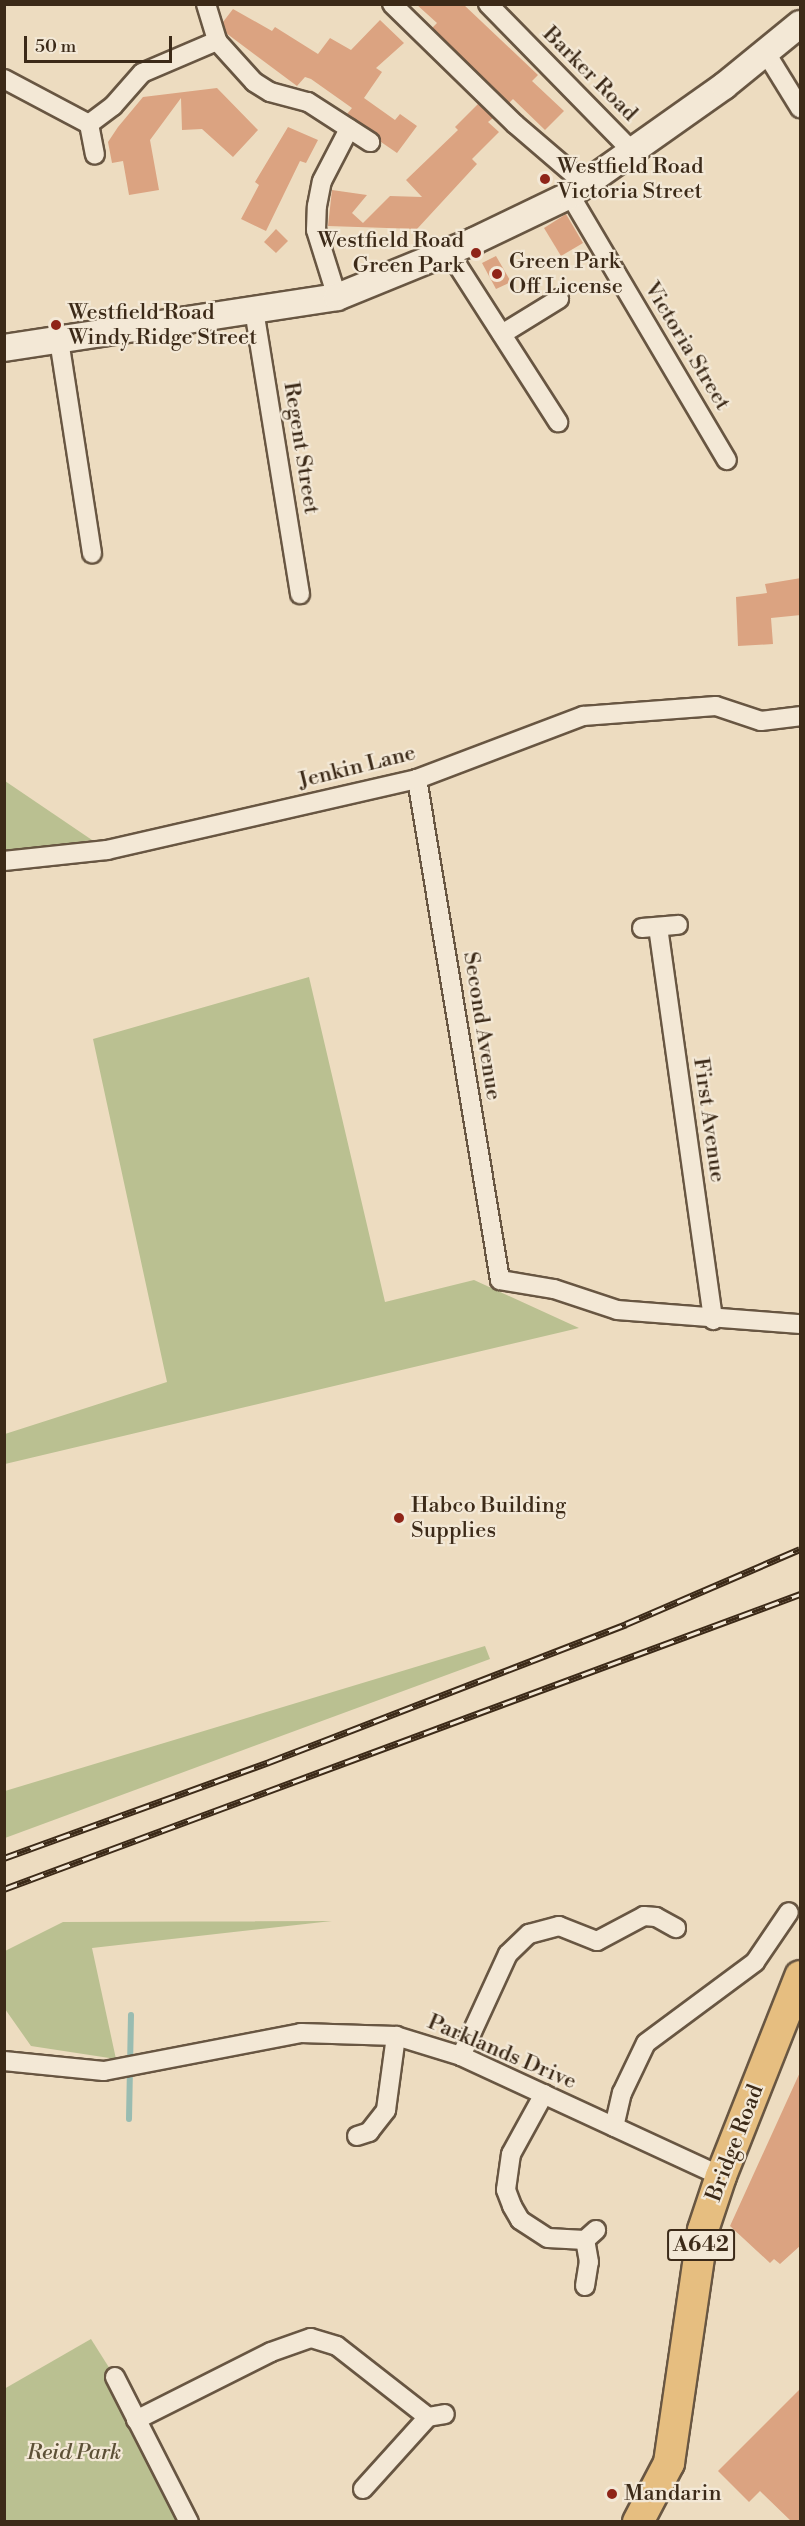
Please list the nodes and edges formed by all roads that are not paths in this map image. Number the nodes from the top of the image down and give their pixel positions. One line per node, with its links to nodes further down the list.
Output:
1 (206, 4): 5 (street)
2 (392, 4): 14 (street, Victoria Street)
3 (488, 4): 12 (street, Barker Road)
4 (801, 24): 6 (main road)
5 (217, 41): 9 (street); 10 (street)
6 (766, 53): 8 (street); 12 (main road)
7 (4, 79): 9 (street)
8 (801, 108)
9 (89, 124): 13 (street)
10 (349, 129): 11 (street); 16 (street)
11 (370, 142)
12 (633, 152): 14 (main road)
13 (95, 153)
14 (577, 190): 15 (main road); 23 (street, Victoria Street)
15 (447, 249): 16 (main road); 19 (street)
16 (337, 297): 18 (main road)
17 (559, 299): 19 (street)
18 (254, 310): 20 (main road); 25 (street, Regent Street)
19 (502, 334): 22 (street)
20 (59, 340): 21 (main road); 24 (street)
21 (4, 348)
22 (558, 422)
23 (727, 460)
24 (93, 553)
25 (300, 594)
26 (801, 717): 27 (street, Jenkin Lane)
27 (417, 779): 28 (street, Jenkin Lane); 30 (street, Second Avenue)
28 (4, 861)
29 (678, 925): 30 (street, First Avenue)
30 (713, 1320): 31 (street)
31 (801, 1324)
32 (789, 1912): 39 (street)
33 (676, 1928): 36 (street)
34 (801, 1976): 41 (highway, Bridge Road / A642)
35 (396, 2036): 36 (street, Parklands Drive); 37 (street, Parklands Drive); 40 (street)
36 (461, 2056): 38 (street, Parklands Drive)
37 (4, 2061)
38 (544, 2094): 39 (street, Parklands Drive); 42 (street)
39 (614, 2127): 41 (street, Parklands Drive)
40 (357, 2136)
41 (721, 2176): 47 (highway, Bridge Road / A642)
42 (585, 2286)
43 (115, 2377): 44 (street)
44 (136, 2420): 45 (street); 46 (street)
45 (363, 2489)
46 (189, 2522)
47 (638, 2522)

